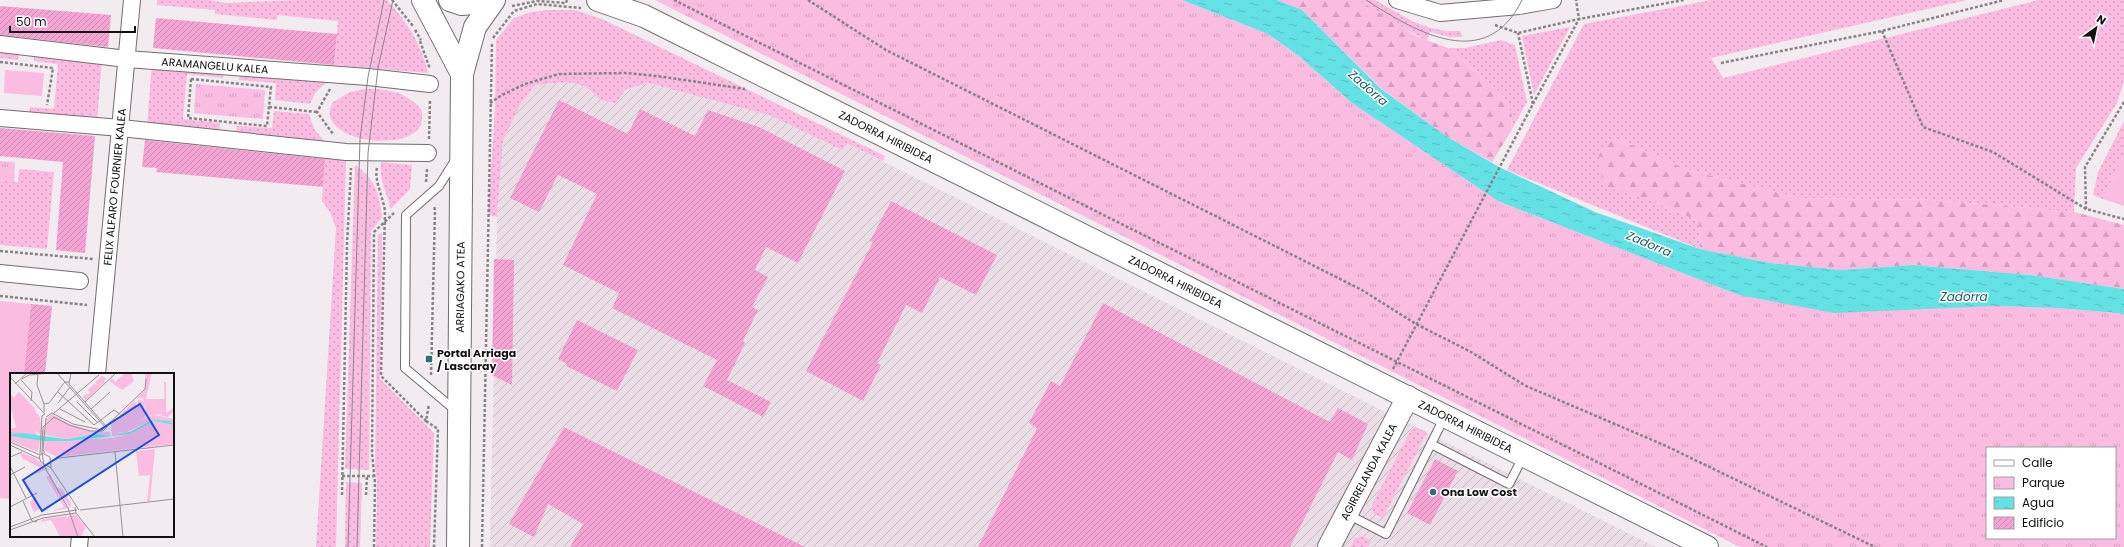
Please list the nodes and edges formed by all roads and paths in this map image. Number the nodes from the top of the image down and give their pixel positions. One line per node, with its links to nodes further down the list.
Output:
1 (132, 0): 21 (street, FELIX ALFARO FOURNIER KALEA)
2 (423, 0): 24 (main road, ARRIAGAKO ATEA)
3 (450, 0): 4 (main road)
4 (494, 0): 24 (main road, ARRIAGAKO ATEA)
5 (560, 0): 14 (path)
6 (625, 0): 16 (main road, ZADORRA HIRIBIDEA)
7 (674, 0): 48 (path)
8 (808, 0): 47 (path)
9 (1397, 0): 15 (street)
10 (1553, 0): 15 (street)
11 (1684, 0): 30 (path)
12 (2004, 0): 17 (path)
13 (591, 4): 14 (path); 16 (main road, ZADORRA HIRIBIDEA)
14 (559, 5): 29 (path)
15 (1493, 6)
16 (644, 16): 50 (main road, ZADORRA HIRIBIDEA)
17 (1882, 31): 23 (path); 39 (path)
18 (1518, 33): 30 (path)
19 (420, 41): 26 (path)
20 (0, 44): 21 (street, ARAMANGELU KALEA)
21 (127, 58): 25 (street, ARAMANGELU KALEA); 35 (street, FELIX ALFARO FOURNIER KALEA)
22 (0, 62): 31 (path)
23 (1721, 63)
24 (462, 74): 38 (main road, ARRIAGAKO ATEA)
25 (338, 75): 26 (street, ARAMANGELU KALEA); 33 (path)
26 (430, 84): 37 (path)
27 (749, 89): 29 (path)
28 (2124, 102): 39 (path)
29 (489, 104): 67 (path)
30 (1533, 104): 47 (path)
31 (42, 105)
32 (269, 107): 32 (path); 33 (path)
33 (317, 112): 36 (path)
34 (0, 118): 35 (street)
35 (121, 128): 36 (street); 42 (street, FELIX ALFARO FOURNIER KALEA)
36 (346, 152): 37 (street); 57 (path)
37 (428, 153)
38 (460, 153): 52 (main road, ARRIAGAKO ATEA); 52 (lane)
39 (2086, 209): 40 (path)
40 (2124, 219)
41 (0, 251): 42 (path)
42 (108, 261): 46 (street, FELIX ALFARO FOURNIER KALEA)
43 (0, 273): 44 (street)
44 (80, 281)
45 (0, 296): 46 (path)
46 (104, 306): 49 (street, FELIX ALFARO FOURNIER KALEA)
47 (1416, 324): 48 (path); 71 (path)
48 (1397, 362): 50 (path); 70 (path)
49 (97, 373)
50 (1384, 385): 51 (main road, ZADORRA HIRIBIDEA)
51 (1408, 397): 53 (main road, ZADORRA HIRIBIDEA); 62 (main road, AGIRRELANDA KALEA)
52 (460, 413): 66 (main road, ARRIAGAKO ATEA)
53 (1445, 416): 55 (lane); 56 (main road, ZADORRA HIRIBIDEA)
54 (426, 421): 65 (path)
55 (1431, 444): 56 (lane); 62 (lane)
56 (1524, 455): 69 (main road, ZADORRA HIRIBIDEA)
57 (342, 476): 58 (path); 60 (path)
58 (367, 476): 59 (path); 61 (path)
59 (374, 476)
60 (342, 494)
61 (366, 495)
62 (1347, 513): 68 (main road, AGIRRELANDA KALEA)
63 (80, 537): 64 (street)
64 (79, 547)
65 (434, 547)
66 (458, 547)
67 (482, 547)
68 (1329, 547)
69 (1707, 547)
70 (1767, 547)
71 (1875, 547)

